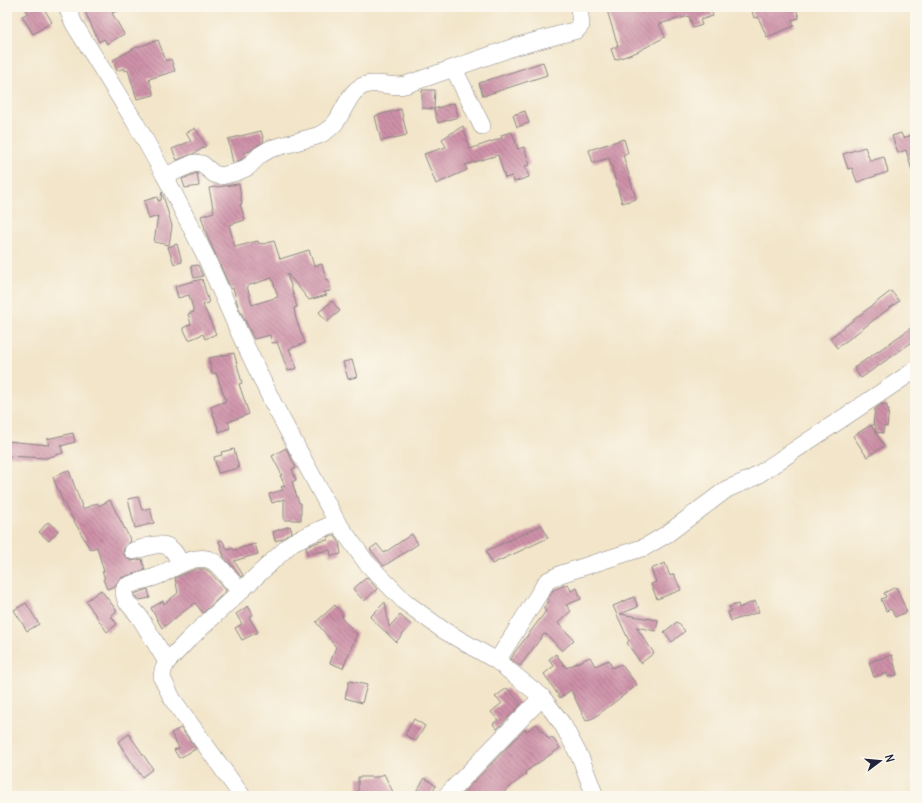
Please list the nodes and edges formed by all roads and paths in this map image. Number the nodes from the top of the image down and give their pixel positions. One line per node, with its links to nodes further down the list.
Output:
1 (67, 7): 5 (street)
2 (579, 7): 3 (street)
3 (454, 69): 4 (street); 5 (street)
4 (482, 126)
5 (165, 176): 7 (street)
6 (915, 370): 11 (street)
7 (337, 522): 10 (street); 11 (street)
8 (133, 552): 9 (street)
9 (180, 563): 10 (street); 12 (street)
10 (240, 592): 12 (street)
11 (497, 661): 13 (street)
12 (167, 662): 14 (street)
13 (542, 697): 15 (street); 16 (street)
14 (242, 796)
15 (446, 796)
16 (595, 796)

